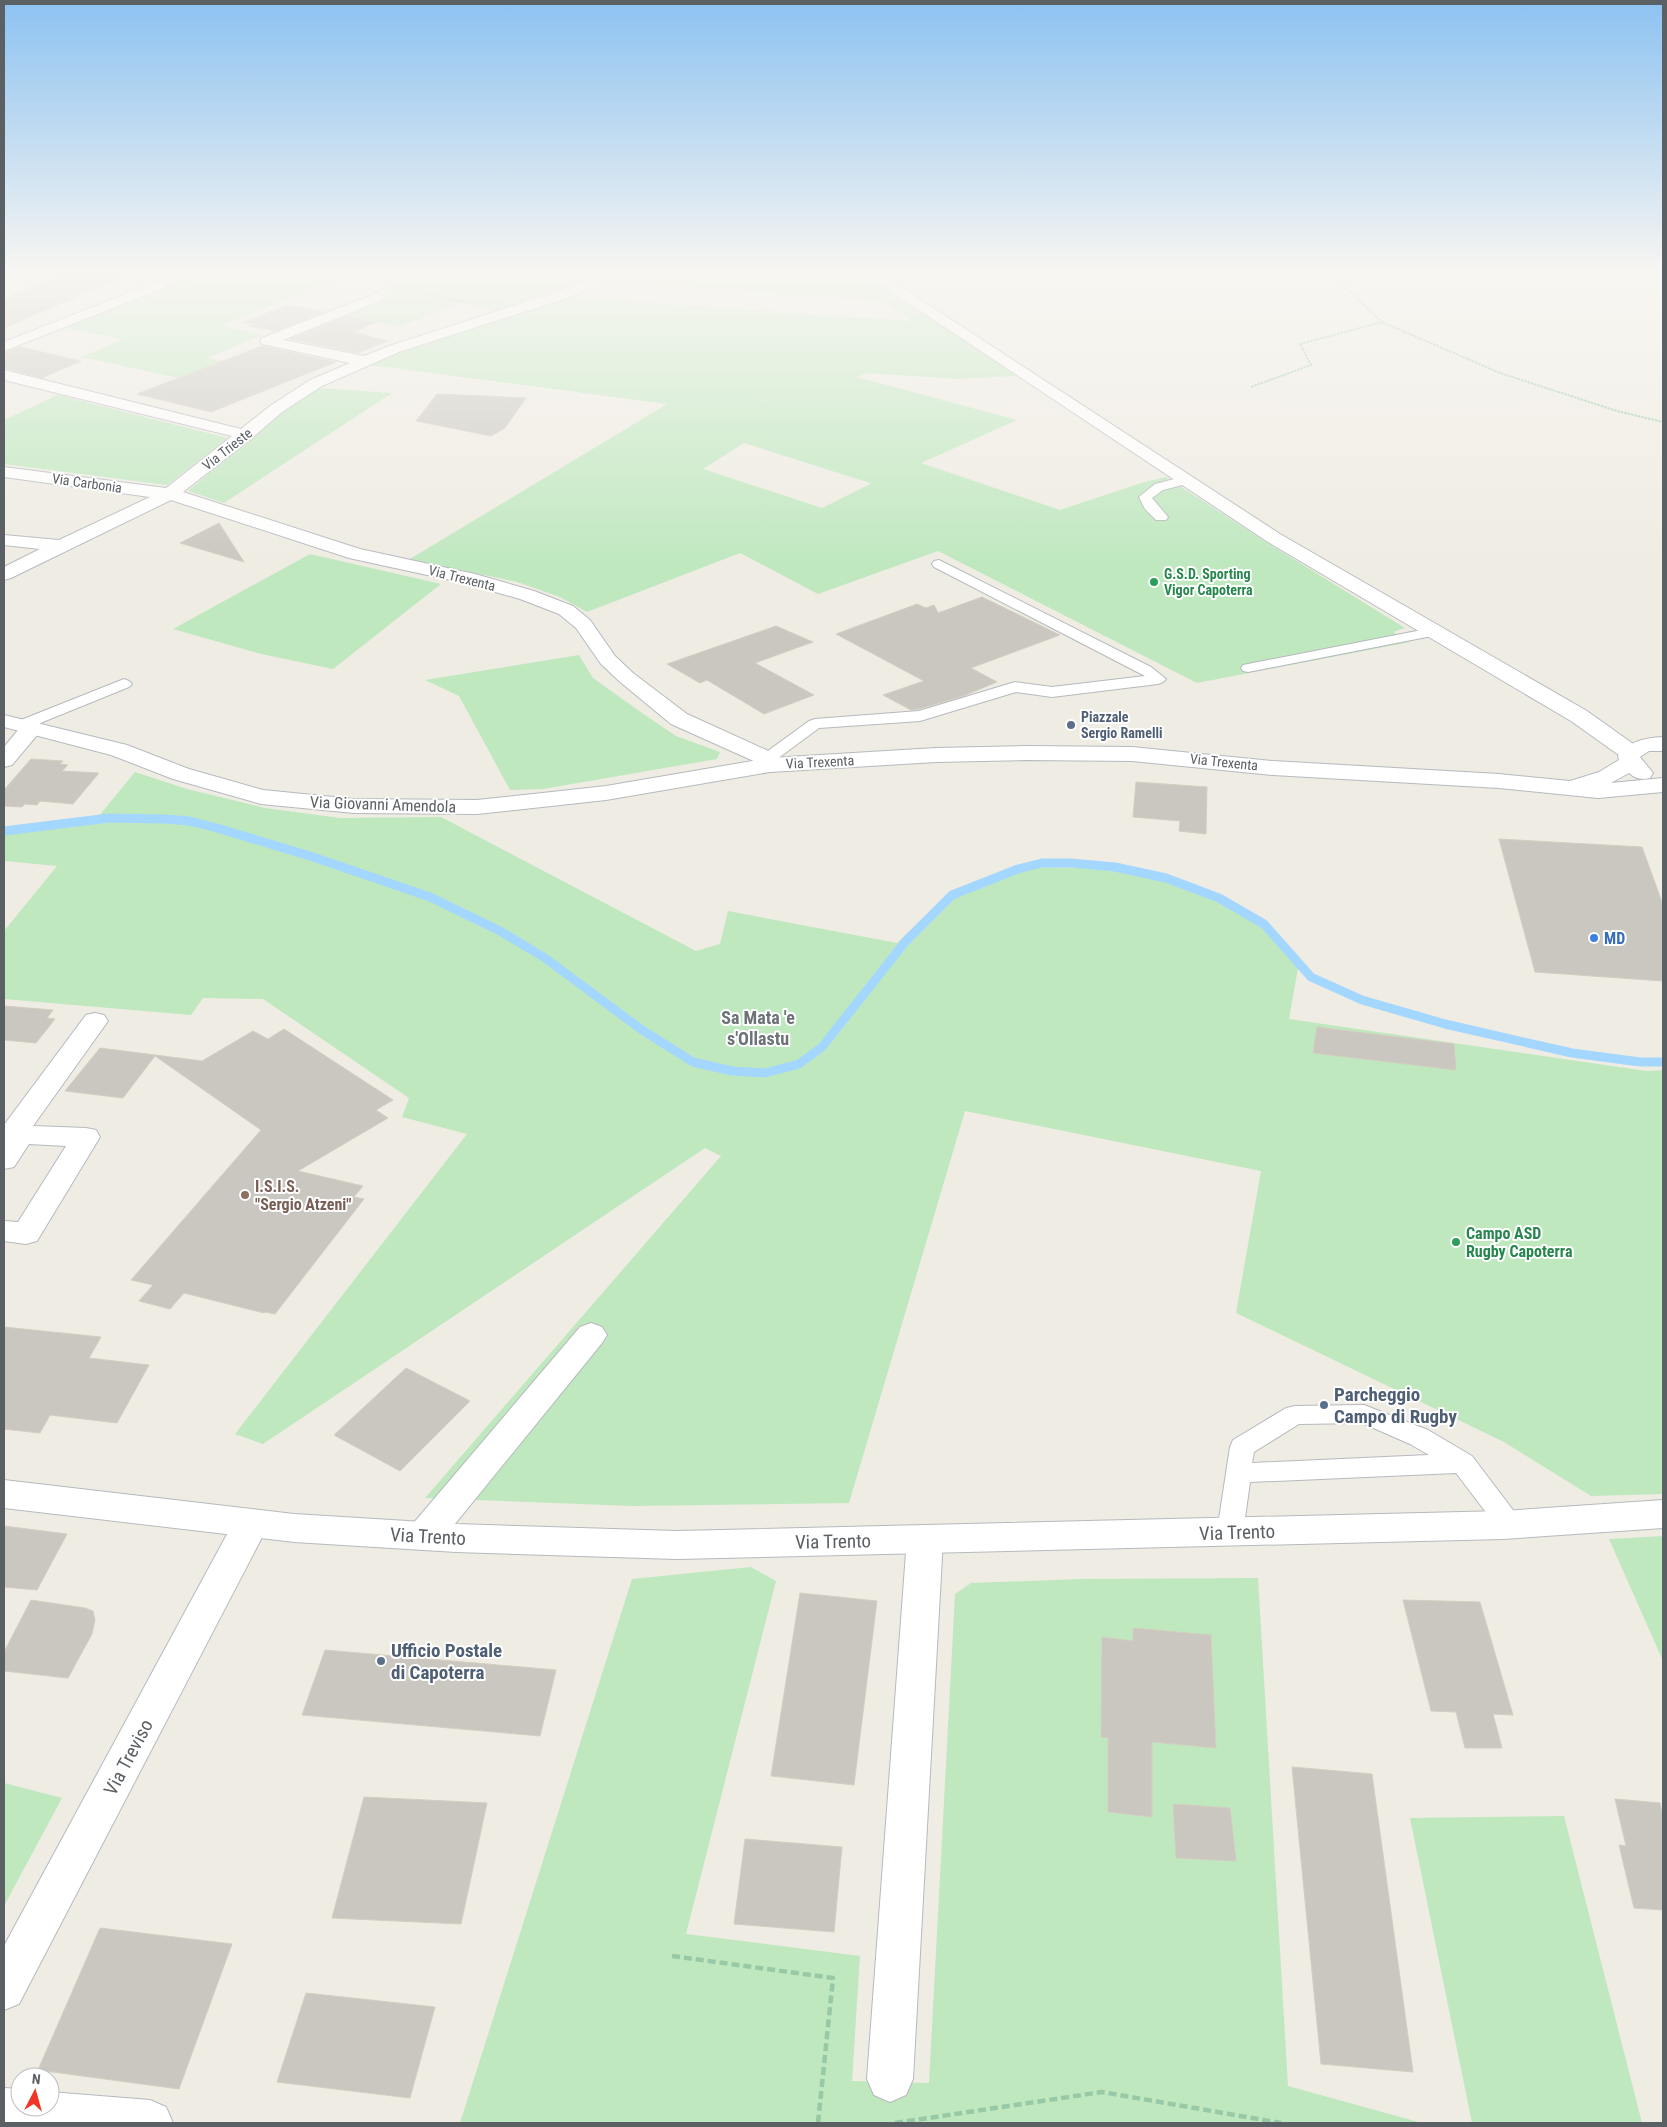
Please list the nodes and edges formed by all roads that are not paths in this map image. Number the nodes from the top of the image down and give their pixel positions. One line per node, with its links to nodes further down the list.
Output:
1 (348, 369): 4 (street, Via Trieste)
2 (1017, 369): 6 (street)
3 (4, 375): 4 (street)
4 (246, 435): 7 (street, Via Trieste)
5 (4, 472): 7 (street, Via Carbonia)
6 (1186, 480): 8 (lane); 13 (street)
7 (170, 494): 10 (street, Via Trieste); 21 (street, Via Trexenta)
8 (1161, 517)
9 (4, 540): 10 (street)
10 (61, 546): 12 (street, Via Trieste)
11 (939, 564): 21 (lane)
12 (4, 574)
13 (1432, 632): 14 (lane); 16 (street)
14 (1248, 668)
15 (124, 684): 17 (lane)
16 (1579, 716): 18 (street); 19 (street)
17 (19, 724): 20 (street); 21 (street, Via Giovanni Amendola)
18 (1660, 744): 19 (street)
19 (1630, 758): 22 (street); 23 (street)
20 (4, 760)
21 (769, 762): 23 (street, Via Trexenta)
22 (1663, 783): 23 (street)
23 (1542, 785)
24 (95, 1021): 25 (street)
25 (10, 1141): 26 (street)
26 (4, 1231)
27 (591, 1335): 35 (street)
28 (1464, 1463): 29 (lane); 29 (lane); 33 (lane)
29 (1239, 1472): 34 (lane)
30 (4, 1494): 32 (street, Via Trento)
31 (1663, 1514): 33 (street, Via Trento)
32 (251, 1524): 35 (street, Via Trento); 37 (street, Via Treviso)
33 (1510, 1525): 34 (street, Via Trento)
34 (1230, 1532): 36 (street, Via Trento)
35 (424, 1536): 36 (street, Via Trento)
36 (926, 1539): 38 (street)
37 (4, 1989)
38 (890, 2079)
39 (4, 2111): 40 (street)
40 (150, 2123)

